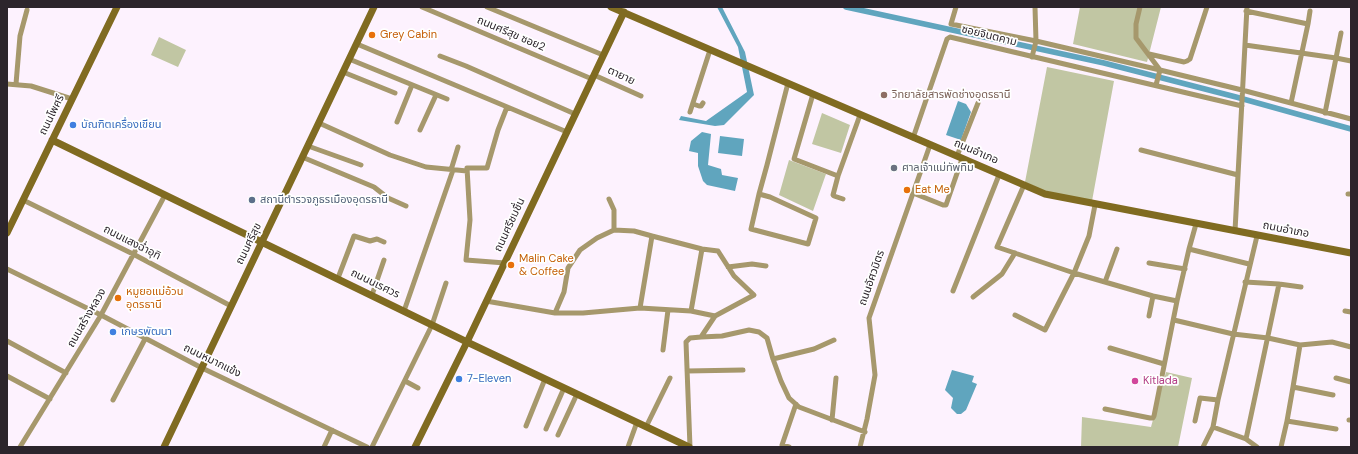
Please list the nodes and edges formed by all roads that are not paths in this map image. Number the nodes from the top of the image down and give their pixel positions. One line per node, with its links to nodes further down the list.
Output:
1 (116, 7): 41 (street, ถนนโพศรี)
2 (374, 7): 17 (street, ถนนศรีสุข)
3 (422, 7): 30 (street, ถนนศรีสุข ซอย2)
4 (488, 7): 23 (street)
5 (611, 7): 13 (street, ถนนอำเภอ)
6 (956, 7): 16 (street)
7 (1034, 7): 16 (street)
8 (1140, 7): 22 (street)
9 (1207, 7): 22 (street)
10 (1246, 9): 14 (street); 18 (street)
11 (27, 10): 33 (street)
12 (1310, 11): 14 (street)
13 (624, 12): 19 (street, ถนนอำเภอ); 23 (street, ถนนศรีชมชื่น)
14 (1308, 24): 20 (street)
15 (1341, 33): 25 (street)
16 (1036, 42): 21 (street); 28 (street)
17 (357, 44): 26 (street, ถนนศรีสุข); 48 (street)
18 (1245, 45): 20 (street); 36 (street)
19 (710, 50): 31 (street, ถนนอำเภอ); 45 (street)
20 (1302, 53): 25 (street); 46 (street)
21 (1033, 54): 35 (street); 58 (street, ซอยจินตคาม)
22 (1148, 54): 28 (street)
23 (603, 55): 30 (street, ถนนศรีชมชื่น)
24 (440, 56): 51 (street)
25 (1336, 58): 27 (street); 50 (street)
26 (349, 59): 29 (street, ถนนศรีสุข); 34 (street)
27 (1351, 61)
28 (1160, 70): 35 (street); 36 (street)
29 (344, 72): 37 (street); 55 (street, ถนนศรีสุข)
30 (593, 77): 40 (street, ตายาย); 51 (street, ถนนศรีชมชื่น)
31 (788, 83): 38 (street, ถนนอำเภอ); 74 (street)
32 (7, 84): 33 (street)
33 (16, 84): 41 (street)
34 (412, 85): 39 (street); 54 (street)
35 (1156, 85): 47 (street)
36 (1242, 90): 46 (street); 47 (street)
37 (395, 93)
38 (813, 94): 52 (street, ถนนอำเภอ); 71 (street)
39 (436, 95): 42 (street); 56 (street)
40 (640, 96)
41 (72, 99): 59 (street, ถนนโพศรี)
42 (447, 99)
43 (703, 103): 45 (street)
44 (978, 103): 65 (street)
45 (693, 104): 49 (street)
46 (1291, 104): 50 (street)
47 (1242, 106): 70 (street)
48 (507, 107): 57 (street); 68 (street)
49 (690, 112)
50 (1325, 113): 53 (street)
51 (575, 114): 57 (street, ถนนศรีชมชื่น)
52 (860, 114): 58 (street, ถนนอำเภอ); 71 (street)
53 (1351, 120)
54 (397, 122)
55 (319, 123): 61 (street, ถนนศรีสุข); 67 (street)
56 (420, 130)
57 (567, 132): 96 (street, ถนนศรีชมชื่น)
58 (914, 138): 60 (street, ถนนอำเภอ)
59 (52, 140): 75 (street, ถนนนเรศวร); 78 (street, ถนนโพศรี)
60 (930, 145): 65 (street, ถนนอำเภอ); 73 (street, ถนนอัศวมิตร)
61 (308, 146): 64 (street, ถนนศรีสุข); 66 (street)
62 (458, 147): 67 (street)
63 (1141, 150): 70 (street)
64 (302, 157): 80 (street); 87 (street, ถนนศรีสุข)
65 (960, 158): 69 (street, ถนนอำเภอ); 73 (street)
66 (361, 165)
67 (452, 170): 68 (street); 120 (street)
68 (467, 171): 96 (street)
69 (999, 175): 72 (street, ถนนอำเภอ); 110 (street)
70 (1238, 175): 83 (street)
71 (838, 176): 77 (street)
72 (1024, 185): 79 (street, ถนนอำเภอ); 92 (street)
73 (913, 193): 172 (street, ถนนอัศวมิตร)
74 (759, 194): 74 (street)
75 (165, 195): 87 (street, ถนนนเรศวร); 94 (street, ถนนสร้างหลวง)
76 (609, 199): 82 (street)
77 (843, 199)
78 (23, 200): 84 (street, ถนนโพศรี); 94 (street, ถนนแสงฉ่ำอุทิ)
79 (1095, 205): 81 (street, ถนนอำเภอ); 103 (street)
80 (406, 206)
81 (1196, 224): 83 (street, ถนนอำเภอ); 90 (street)
82 (614, 230): 85 (street); 121 (street)
83 (1235, 232): 86 (street, ถนนอำเภอ)
84 (7, 234)
85 (652, 236): 91 (street); 117 (street)
86 (1257, 236): 93 (street, ถนนอำเภอ); 98 (street)
87 (262, 241): 104 (street, ถนนนเรศวร); 116 (street, ถนนศรีสุข)
88 (384, 242): 104 (street)
89 (1117, 249): 105 (street)
90 (1189, 249): 98 (street); 102 (street)
91 (702, 250): 100 (street); 119 (street)
92 (1015, 253): 103 (street); 113 (street)
93 (1351, 253)
94 (133, 254): 116 (street, ถนนแสงฉ่ำอุทิ); 122 (street, ถนนสร้างหลวง)
95 (384, 260): 111 (street)
96 (505, 262): 114 (street, ถนนศรีชมชื่น)
97 (1149, 263): 102 (street)
98 (1249, 264): 106 (street)
99 (766, 266): 100 (street)
100 (728, 267): 123 (street)
101 (7, 269): 122 (street, ถนนหมากแข้ง)
102 (1185, 269): 115 (street)
103 (1074, 273): 105 (street); 124 (street)
104 (338, 278): 111 (street, ถนนนเรศวร)
105 (1105, 282): 112 (street)
106 (1245, 282): 108 (street); 128 (street)
107 (446, 283): 127 (street)
108 (1279, 284): 109 (street); 130 (street)
109 (1301, 287)
110 (953, 291)
111 (372, 295): 120 (street, ถนนนเรศวร)
112 (1153, 296): 115 (street); 125 (street)
113 (973, 297)
114 (486, 301): 121 (street); 134 (street, ถนนศรีชมชื่น)
115 (1177, 301): 126 (street)
116 (231, 306): 141 (street, ถนนศรีสุข)
117 (640, 308): 118 (street); 121 (street)
118 (668, 310): 119 (street); 138 (street)
119 (691, 310): 123 (street)
120 (404, 311): 127 (street, ถนนนเรศวร)
121 (555, 313)
122 (101, 316): 131 (street, ถนนหมากแข้ง); 144 (street, ถนนสร้างหลวง)
123 (715, 316): 129 (street)
124 (1015, 316)
125 (1149, 316)
126 (1174, 320): 128 (street); 140 (street)
127 (432, 324): 134 (street, ถนนนเรศวร); 150 (street)
128 (1233, 334): 130 (street); 159 (street)
129 (701, 337): 139 (street); 143 (street)
130 (1268, 338): 135 (street); 174 (street)
131 (145, 339): 141 (street, ถนนหมากแข้ง); 158 (street)
132 (834, 340): 139 (street)
133 (7, 341): 144 (street)
134 (467, 342): 149 (street, ถนนนเรศวร); 180 (street, ถนนศรีชมชื่น)
135 (1300, 345): 136 (street); 152 (street)
136 (1351, 347)
137 (1110, 348): 140 (street)
138 (663, 350)
139 (774, 359): 160 (street)
140 (1164, 364): 161 (street)
141 (202, 368): 171 (street, ถนนหมากแข้ง); 176 (street, ถนนศรีสุข)
142 (743, 370): 143 (street)
143 (687, 371): 182 (street)
144 (66, 373): 157 (street, ถนนสร้างหลวง)
145 (7, 376): 157 (street)
146 (670, 378): 167 (street)
147 (836, 378): 162 (street)
148 (1336, 378): 151 (street)
149 (545, 379): 154 (street, ถนนนเรศวร); 166 (street)
150 (405, 382): 153 (street); 179 (street)
151 (1351, 382)
152 (1293, 387): 156 (street); 164 (street)
153 (418, 388)
154 (564, 388): 155 (street, ถนนนเรศวร); 169 (street)
155 (577, 394): 165 (street, ถนนนเรศวร); 173 (street)
156 (1333, 395)
157 (50, 399): 175 (street, ถนนสร้างหลวง)
158 (113, 400)
159 (1218, 400): 163 (street); 168 (street)
160 (796, 404): 162 (street); 183 (street)
161 (1104, 409)
162 (832, 420): 172 (street)
163 (1195, 421)
164 (1287, 421): 170 (street); 187 (street)
165 (636, 422): 167 (street, ถนนนเรศวร); 181 (street)
166 (526, 426)
167 (646, 427): 182 (street, ถนนนเรศวร)
168 (1213, 428): 174 (street); 185 (street)
169 (546, 429)
170 (1336, 429)
171 (332, 430): 177 (street); 178 (street, ถนนหมากแข้ง)
172 (865, 432): 184 (street, ถนนอัศวมิตร)
173 (558, 434)
174 (1246, 439): 186 (street)
175 (20, 447)
176 (164, 447)
177 (324, 447)
178 (367, 447)
179 (372, 447)
180 (415, 447)
181 (628, 447)
182 (689, 447)
183 (789, 447)
184 (860, 447)
185 (1203, 447)
186 (1258, 447)
187 (1281, 447)

